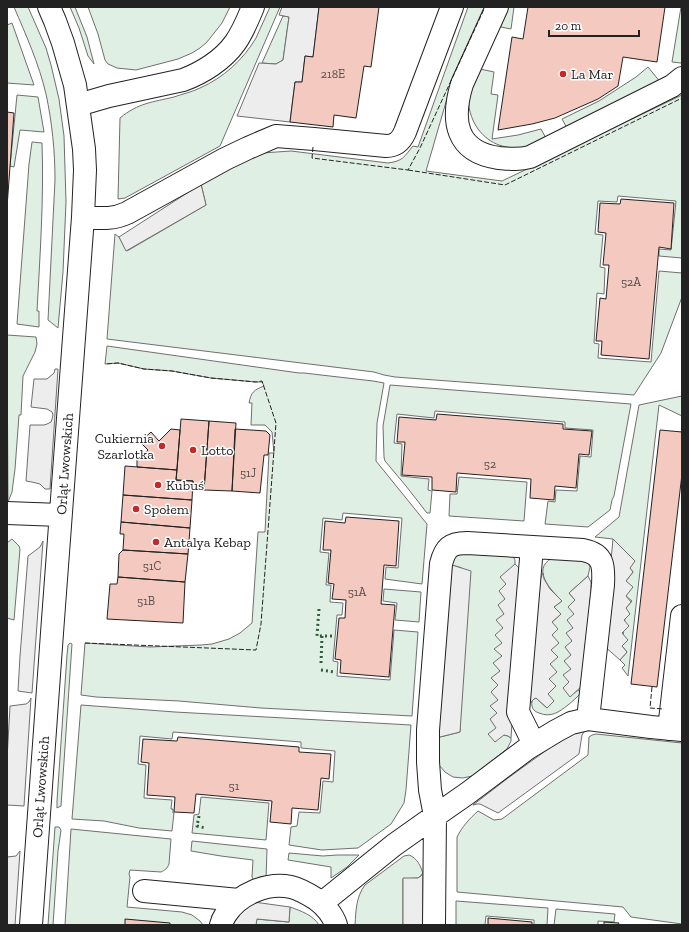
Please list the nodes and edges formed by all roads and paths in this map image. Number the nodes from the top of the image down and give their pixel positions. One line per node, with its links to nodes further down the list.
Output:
1 (49, 7): 6 (street, Orląt Lwowskich)
2 (253, 7): 6 (street)
3 (452, 7): 7 (street)
4 (497, 7): 5 (street)
5 (682, 78)
6 (78, 105): 7 (street, Orląt Lwowskich)
7 (83, 217): 9 (street, Orląt Lwowskich)
8 (7, 513): 9 (street)
9 (60, 515): 19 (street, Orląt Lwowskich)
10 (532, 547): 12 (street); 14 (street); 15 (street)
11 (682, 616): 13 (street)
12 (588, 719): 13 (street); 14 (street)
13 (676, 729)
14 (534, 744): 15 (street)
15 (435, 816): 18 (street); 22 (street)
16 (144, 891): 17 (street)
17 (239, 900): 18 (street); 20 (street)
18 (322, 903): 21 (street)
19 (31, 925)
20 (221, 925)
21 (336, 925)
22 (434, 925)

